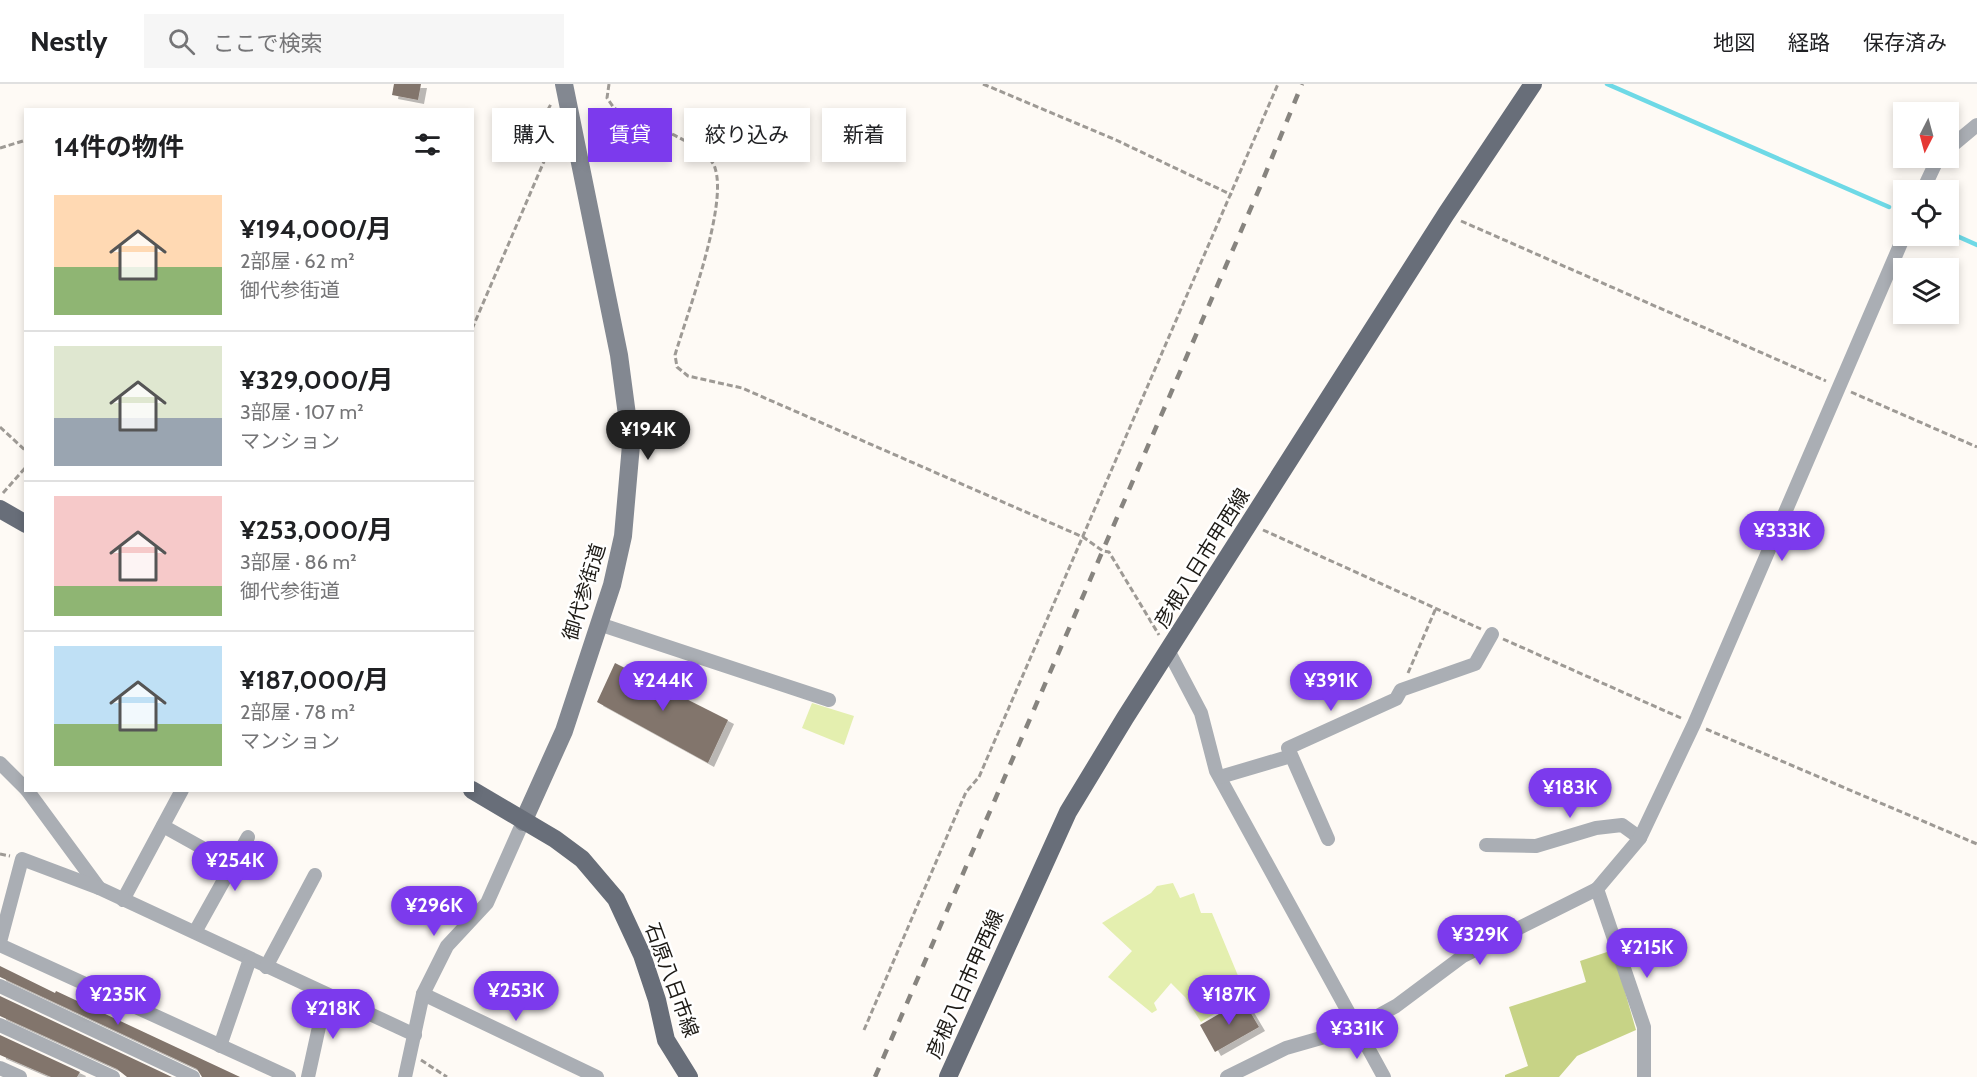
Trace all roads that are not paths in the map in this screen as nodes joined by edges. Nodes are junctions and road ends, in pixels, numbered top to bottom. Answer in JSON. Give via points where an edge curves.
{"nodes":[{"id":1,"x":1533,"y":84,"type":"edge"},
{"id":2,"x":560,"y":91,"type":"edge"},
{"id":3,"x":1977,"y":125,"type":"edge"},
{"id":4,"x":1959,"y":140,"type":"edge"},
{"id":5,"x":1900,"y":246,"type":"edge"},
{"id":6,"x":0,"y":509,"type":"edge"},
{"id":7,"x":24,"y":523,"type":"edge"},
{"id":8,"x":599,"y":624,"type":"junction"},
{"id":9,"x":1492,"y":634,"type":"road end"},
{"id":10,"x":1169,"y":652,"type":"junction"},
{"id":11,"x":829,"y":700,"type":"dead end"},
{"id":12,"x":1291,"y":756,"type":"junction"},
{"id":13,"x":0,"y":763,"type":"edge"},
{"id":14,"x":1220,"y":777,"type":"junction"},
{"id":15,"x":24,"y":786,"type":"edge"},
{"id":16,"x":474,"y":791,"type":"edge"},
{"id":17,"x":29,"y":792,"type":"edge"},
{"id":18,"x":181,"y":792,"type":"edge"},
{"id":19,"x":523,"y":822,"type":"junction"},
{"id":20,"x":163,"y":826,"type":"junction"},
{"id":21,"x":248,"y":837,"type":"dead end"},
{"id":22,"x":1640,"y":838,"type":"junction"},
{"id":23,"x":1328,"y":839,"type":"dead end"},
{"id":24,"x":1486,"y":845,"type":"dead end"},
{"id":25,"x":232,"y":865,"type":"junction"},
{"id":26,"x":315,"y":875,"type":"dead end"},
{"id":27,"x":99,"y":888,"type":"junction"},
{"id":28,"x":1597,"y":889,"type":"junction"},
{"id":29,"x":123,"y":900,"type":"junction"},
{"id":30,"x":195,"y":932,"type":"junction"},
{"id":31,"x":0,"y":944,"type":"edge"},
{"id":32,"x":250,"y":959,"type":"junction"},
{"id":33,"x":266,"y":967,"type":"junction"},
{"id":34,"x":0,"y":986,"type":"edge"},
{"id":35,"x":423,"y":994,"type":"junction"},
{"id":36,"x":326,"y":995,"type":"junction"},
{"id":37,"x":0,"y":1025,"type":"edge"},
{"id":38,"x":1356,"y":1028,"type":"junction"},
{"id":39,"x":415,"y":1035,"type":"junction"},
{"id":40,"x":220,"y":1046,"type":"junction"},
{"id":41,"x":0,"y":1068,"type":"edge"},
{"id":42,"x":20,"y":1077,"type":"edge"},
{"id":43,"x":113,"y":1077,"type":"edge"},
{"id":44,"x":193,"y":1077,"type":"edge"},
{"id":45,"x":289,"y":1077,"type":"edge"},
{"id":46,"x":308,"y":1077,"type":"edge"},
{"id":47,"x":405,"y":1077,"type":"edge"},
{"id":48,"x":597,"y":1077,"type":"edge"},
{"id":49,"x":689,"y":1077,"type":"edge"},
{"id":50,"x":948,"y":1077,"type":"edge"},
{"id":51,"x":1227,"y":1077,"type":"edge"},
{"id":52,"x":1384,"y":1077,"type":"edge"},
{"id":53,"x":1644,"y":1077,"type":"edge"}],
"edges":[{"from":1,"to":10,"type":"main road","name":"彦根八日市甲西線","via":[[1446,214]]},
{"from":2,"to":8,"type":"street","name":"御代参街道","via":[[619,355],[631,445],[623,537]]},
{"from":3,"to":4,"type":"street"},
{"from":5,"to":22,"type":"street","via":[[1694,724]]},
{"from":6,"to":7,"type":"main road"},
{"from":8,"to":11,"type":"street"},
{"from":8,"to":19,"type":"street","name":"御代参街道","via":[[564,731]]},
{"from":9,"to":12,"type":"street","via":[[1475,664],[1401,690],[1396,699],[1288,748]]},
{"from":10,"to":14,"type":"street","via":[[1201,713]]},
{"from":10,"to":50,"type":"main road","name":"彦根八日市甲西線","via":[[1068,812]]},
{"from":12,"to":14,"type":"street"},
{"from":12,"to":23,"type":"street"},
{"from":13,"to":15,"type":"street"},
{"from":14,"to":38,"type":"street"},
{"from":16,"to":19,"type":"main road","name":"石原八日市線"},
{"from":17,"to":27,"type":"street"},
{"from":18,"to":20,"type":"street"},
{"from":19,"to":35,"type":"street","name":"御代参街道","via":[[487,903],[447,946]]},
{"from":19,"to":49,"type":"main road","name":"石原八日市線","via":[[582,859],[616,899],[642,955],[666,1040]]},
{"from":20,"to":25,"type":"street"},
{"from":20,"to":29,"type":"street"},
{"from":21,"to":25,"type":"street"},
{"from":22,"to":24,"type":"street","via":[[1622,825],[1596,828],[1536,846]]},
{"from":22,"to":28,"type":"street"},
{"from":25,"to":30,"type":"street"},
{"from":26,"to":33,"type":"street"},
{"from":27,"to":29,"type":"street"},
{"from":27,"to":31,"type":"street","via":[[22,859]]},
{"from":28,"to":38,"type":"street","via":[[1463,956],[1396,1006]]},
{"from":28,"to":53,"type":"street","via":[[1644,1027]]},
{"from":29,"to":30,"type":"street"},
{"from":30,"to":32,"type":"street"},
{"from":31,"to":40,"type":"street"},
{"from":32,"to":33,"type":"street"},
{"from":32,"to":40,"type":"street"},
{"from":33,"to":36,"type":"street"},
{"from":34,"to":44,"type":"street"},
{"from":35,"to":39,"type":"street","name":"御代参街道"},
{"from":35,"to":48,"type":"street"},
{"from":36,"to":39,"type":"street"},
{"from":36,"to":46,"type":"street"},
{"from":37,"to":43,"type":"street"},
{"from":38,"to":51,"type":"street","via":[[1286,1048]]},
{"from":38,"to":52,"type":"street"},
{"from":39,"to":47,"type":"street","name":"御代参街道"},
{"from":40,"to":45,"type":"street"},
{"from":41,"to":42,"type":"street"}]}
